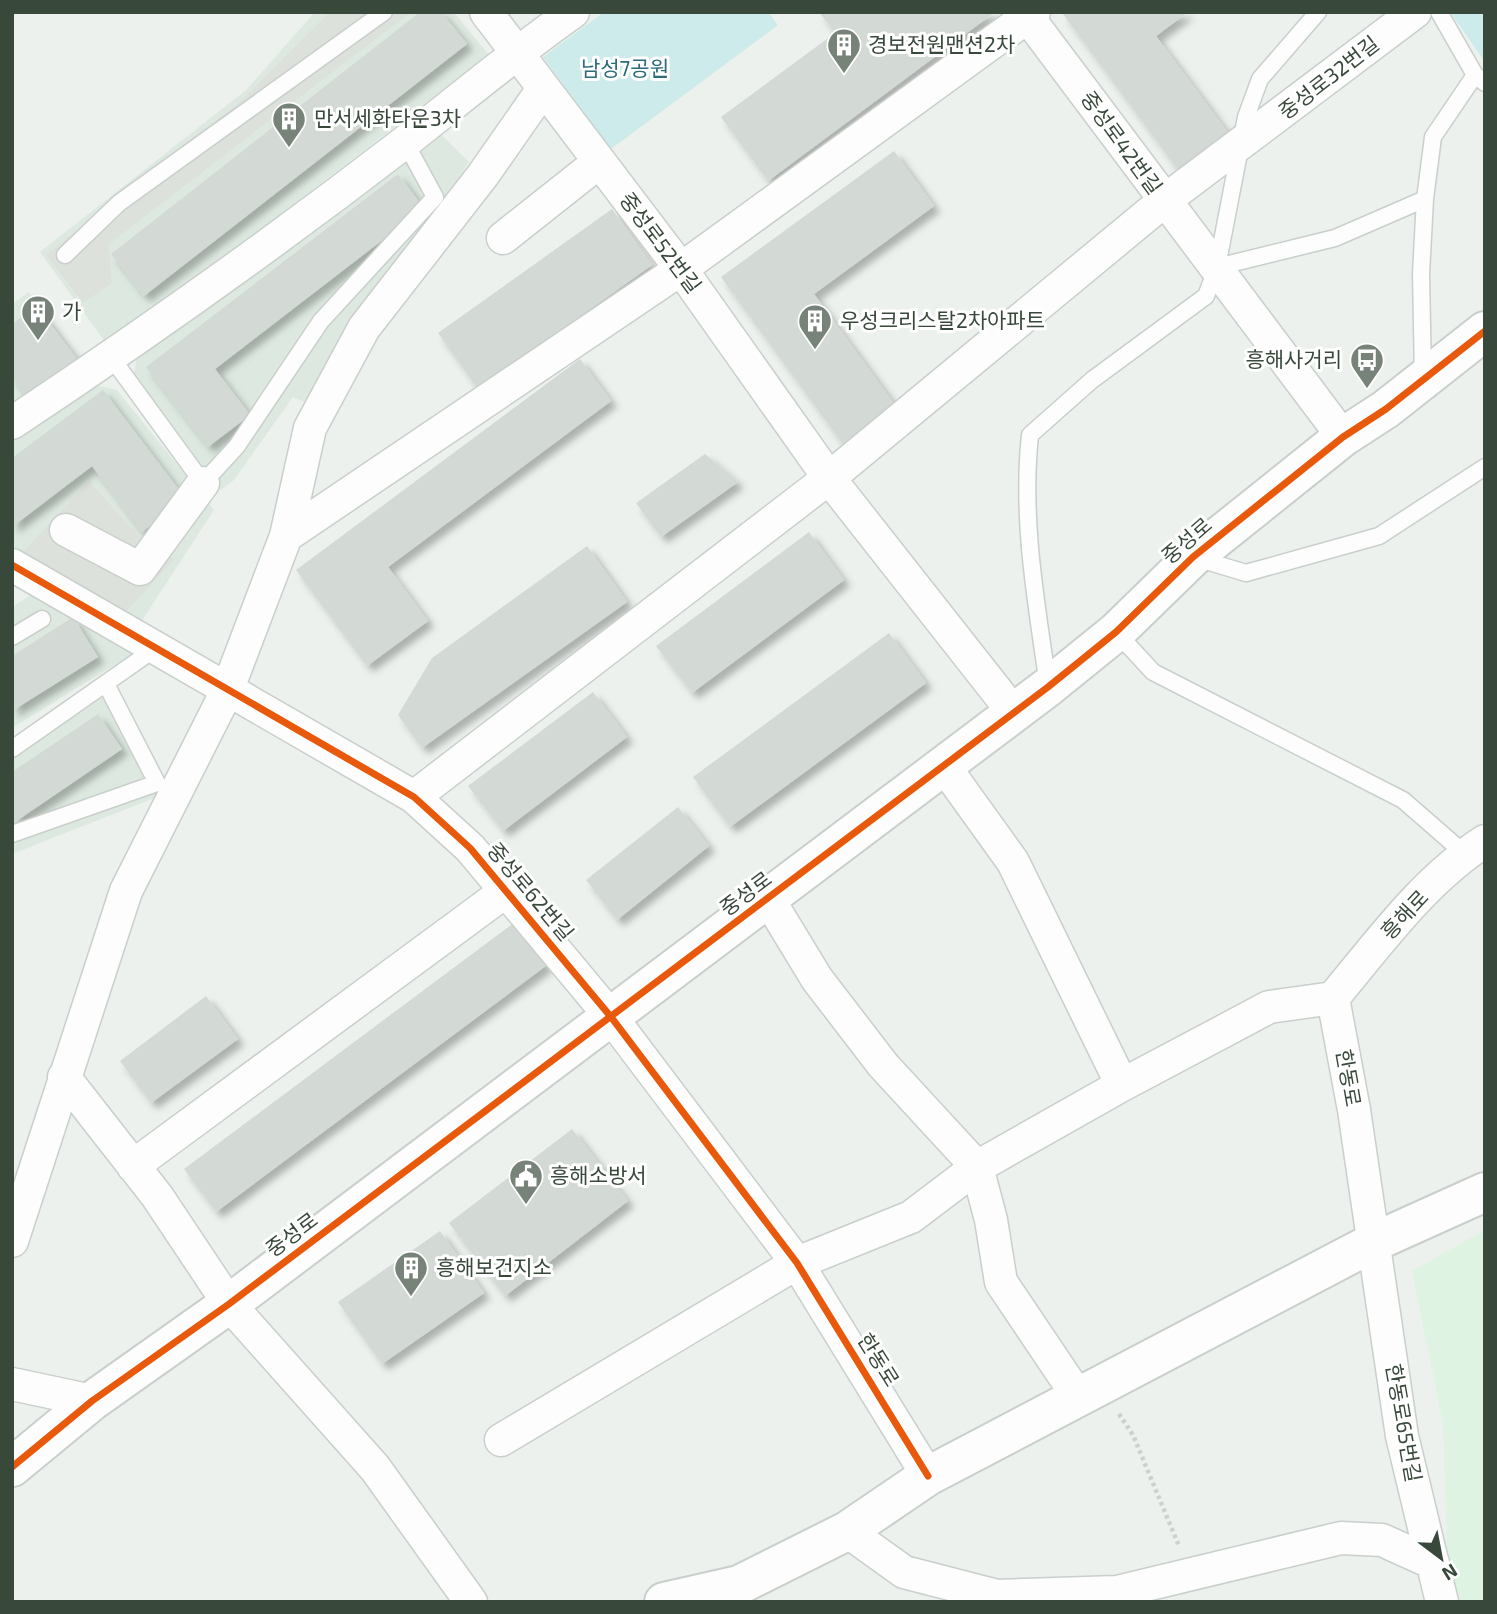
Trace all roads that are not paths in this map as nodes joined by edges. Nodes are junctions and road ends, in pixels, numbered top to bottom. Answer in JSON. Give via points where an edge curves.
{"nodes":[{"id":1,"x":384,"y":12,"type":"edge"},
{"id":2,"x":486,"y":12,"type":"edge"},
{"id":3,"x":573,"y":12,"type":"edge"},
{"id":4,"x":1318,"y":12,"type":"edge"},
{"id":5,"x":1415,"y":12,"type":"edge"},
{"id":6,"x":1439,"y":12,"type":"edge"},
{"id":7,"x":1029,"y":14,"type":"edge"},
{"id":8,"x":515,"y":52,"type":"junction"},
{"id":9,"x":1480,"y":79,"type":"edge"},
{"id":10,"x":543,"y":89,"type":"junction"},
{"id":11,"x":405,"y":142,"type":"junction"},
{"id":12,"x":1243,"y":144,"type":"junction"},
{"id":13,"x":599,"y":162,"type":"junction"},
{"id":14,"x":1425,"y":199,"type":"junction"},
{"id":15,"x":1164,"y":201,"type":"junction"},
{"id":16,"x":503,"y":238,"type":"dead end"},
{"id":17,"x":65,"y":255,"type":"dead end"},
{"id":18,"x":1217,"y":267,"type":"junction"},
{"id":19,"x":681,"y":269,"type":"junction"},
{"id":20,"x":1485,"y":331,"type":"edge"},
{"id":21,"x":111,"y":357,"type":"junction"},
{"id":22,"x":1423,"y":381,"type":"junction"},
{"id":23,"x":12,"y":423,"type":"edge"},
{"id":24,"x":1343,"y":436,"type":"junction"},
{"id":25,"x":1485,"y":467,"type":"edge"},
{"id":26,"x":829,"y":478,"type":"junction"},
{"id":27,"x":203,"y":483,"type":"junction"},
{"id":28,"x":66,"y":530,"type":"dead end"},
{"id":29,"x":286,"y":536,"type":"junction"},
{"id":30,"x":1193,"y":557,"type":"junction"},
{"id":31,"x":12,"y":565,"type":"edge"},
{"id":32,"x":42,"y":619,"type":"dead end"},
{"id":33,"x":1116,"y":632,"type":"junction"},
{"id":34,"x":12,"y":637,"type":"edge"},
{"id":35,"x":156,"y":648,"type":"junction"},
{"id":36,"x":106,"y":684,"type":"junction"},
{"id":37,"x":1048,"y":687,"type":"junction"},
{"id":38,"x":227,"y":691,"type":"junction"},
{"id":39,"x":1014,"y":713,"type":"junction"},
{"id":40,"x":12,"y":749,"type":"edge"},
{"id":41,"x":944,"y":766,"type":"junction"},
{"id":42,"x":414,"y":797,"type":"junction"},
{"id":43,"x":12,"y":834,"type":"edge"},
{"id":44,"x":1475,"y":848,"type":"edge"},
{"id":45,"x":506,"y":891,"type":"junction"},
{"id":46,"x":769,"y":900,"type":"junction"},
{"id":47,"x":1333,"y":998,"type":"junction"},
{"id":48,"x":611,"y":1017,"type":"junction"},
{"id":49,"x":64,"y":1077,"type":"junction"},
{"id":50,"x":1122,"y":1085,"type":"junction"},
{"id":51,"x":133,"y":1166,"type":"junction"},
{"id":52,"x":977,"y":1167,"type":"junction"},
{"id":53,"x":1485,"y":1192,"type":"edge"},
{"id":54,"x":12,"y":1241,"type":"edge"},
{"id":55,"x":1374,"y":1242,"type":"junction"},
{"id":56,"x":797,"y":1263,"type":"junction"},
{"id":57,"x":229,"y":1304,"type":"junction"},
{"id":58,"x":12,"y":1384,"type":"edge"},
{"id":59,"x":1090,"y":1393,"type":"junction"},
{"id":60,"x":92,"y":1401,"type":"junction"},
{"id":61,"x":501,"y":1440,"type":"dead end"},
{"id":62,"x":12,"y":1467,"type":"edge"},
{"id":63,"x":928,"y":1476,"type":"junction"},
{"id":64,"x":847,"y":1531,"type":"junction"},
{"id":65,"x":1433,"y":1563,"type":"junction"},
{"id":66,"x":958,"y":1593,"type":"edge"},
{"id":67,"x":471,"y":1602,"type":"edge"},
{"id":68,"x":664,"y":1602,"type":"edge"},
{"id":69,"x":1442,"y":1602,"type":"edge"}],
"edges":[{"from":1,"to":17,"type":"lane","via":[[119,203]]},
{"from":2,"to":8,"type":"street","name":"중성로52번길"},
{"from":3,"to":8,"type":"street"},
{"from":4,"to":12,"type":"lane","via":[[1260,79]]},
{"from":5,"to":12,"type":"street","name":"중성로32번길"},
{"from":6,"to":9,"type":"lane"},
{"from":7,"to":15,"type":"street","name":"중성로42번길"},
{"from":7,"to":19,"type":"street"},
{"from":8,"to":10,"type":"street","name":"중성로52번길"},
{"from":8,"to":11,"type":"street"},
{"from":9,"to":14,"type":"lane","via":[[1433,137]]},
{"from":10,"to":13,"type":"street","name":"중성로52번길"},
{"from":10,"to":29,"type":"street","via":[[483,175],[364,328],[310,428]]},
{"from":11,"to":21,"type":"street"},
{"from":11,"to":27,"type":"lane","via":[[435,197],[321,321],[237,446]]},
{"from":12,"to":15,"type":"street","name":"중성로32번길"},
{"from":12,"to":18,"type":"lane"},
{"from":13,"to":16,"type":"street"},
{"from":13,"to":19,"type":"street","name":"중성로52번길"},
{"from":14,"to":18,"type":"lane","via":[[1335,238]]},
{"from":14,"to":22,"type":"lane"},
{"from":15,"to":18,"type":"street","name":"중성로42번길"},
{"from":15,"to":26,"type":"street"},
{"from":18,"to":24,"type":"street","name":"중성로42번길"},
{"from":18,"to":37,"type":"lane","via":[[1206,296],[1092,380],[1030,435],[1025,481],[1028,536]]},
{"from":19,"to":26,"type":"street","name":"중성로52번길"},
{"from":19,"to":29,"type":"street"},
{"from":20,"to":22,"type":"street","name":"중성로"},
{"from":21,"to":23,"type":"street"},
{"from":21,"to":27,"type":"lane"},
{"from":22,"to":24,"type":"street","name":"중성로"},
{"from":24,"to":30,"type":"street","name":"중성로"},
{"from":25,"to":30,"type":"lane","name":"중성로","via":[[1379,536],[1246,573]]},
{"from":26,"to":39,"type":"street","name":"중성로52번길"},
{"from":26,"to":42,"type":"street"},
{"from":27,"to":28,"type":"street","via":[[141,569]]},
{"from":29,"to":38,"type":"street"},
{"from":30,"to":33,"type":"street","name":"중성로"},
{"from":31,"to":35,"type":"street","name":"중성로62번길"},
{"from":32,"to":34,"type":"lane"},
{"from":33,"to":37,"type":"street","name":"중성로"},
{"from":33,"to":44,"type":"lane","via":[[1153,673],[1403,800]]},
{"from":35,"to":36,"type":"lane"},
{"from":35,"to":38,"type":"street","name":"중성로62번길"},
{"from":36,"to":40,"type":"lane"},
{"from":36,"to":43,"type":"lane","via":[[157,783]]},
{"from":37,"to":39,"type":"street","name":"중성로"},
{"from":38,"to":42,"type":"street","name":"중성로62번길"},
{"from":38,"to":49,"type":"street","via":[[126,891]]},
{"from":39,"to":41,"type":"street","name":"중성로"},
{"from":41,"to":46,"type":"street","name":"중성로"},
{"from":41,"to":50,"type":"street","via":[[1013,862]]},
{"from":42,"to":45,"type":"street","name":"중성로62번길","via":[[470,848]]},
{"from":44,"to":47,"type":"street","name":"흥해로","via":[[1385,936]]},
{"from":45,"to":48,"type":"street","name":"중성로62번길"},
{"from":45,"to":51,"type":"street"},
{"from":46,"to":48,"type":"street","name":"중성로"},
{"from":46,"to":52,"type":"street","name":"중성로","via":[[817,979],[883,1065]]},
{"from":47,"to":50,"type":"street","via":[[1269,1007]]},
{"from":47,"to":55,"type":"street","name":"한동로"},
{"from":48,"to":56,"type":"street","name":"중성로62번길"},
{"from":48,"to":57,"type":"street","name":"중성로"},
{"from":49,"to":51,"type":"street"},
{"from":49,"to":54,"type":"street"},
{"from":50,"to":52,"type":"street"},
{"from":51,"to":57,"type":"street"},
{"from":52,"to":56,"type":"street","via":[[911,1217]]},
{"from":52,"to":59,"type":"street","via":[[1001,1282]]},
{"from":53,"to":55,"type":"street"},
{"from":55,"to":59,"type":"street"},
{"from":55,"to":65,"type":"street","name":"한동로65번길","via":[[1402,1436]]},
{"from":56,"to":61,"type":"street"},
{"from":56,"to":63,"type":"street","name":"한동로"},
{"from":57,"to":60,"type":"street","name":"중성로"},
{"from":57,"to":67,"type":"street","via":[[375,1468]]},
{"from":58,"to":60,"type":"street"},
{"from":59,"to":63,"type":"street"},
{"from":60,"to":62,"type":"street","name":"중성로"},
{"from":63,"to":64,"type":"street"},
{"from":64,"to":66,"type":"street","via":[[904,1572]]},
{"from":64,"to":68,"type":"street","via":[[739,1585]]},
{"from":65,"to":66,"type":"street","via":[[1382,1539],[1341,1538],[1117,1592]]},
{"from":65,"to":69,"type":"street","name":"한동로65번길"}]}
